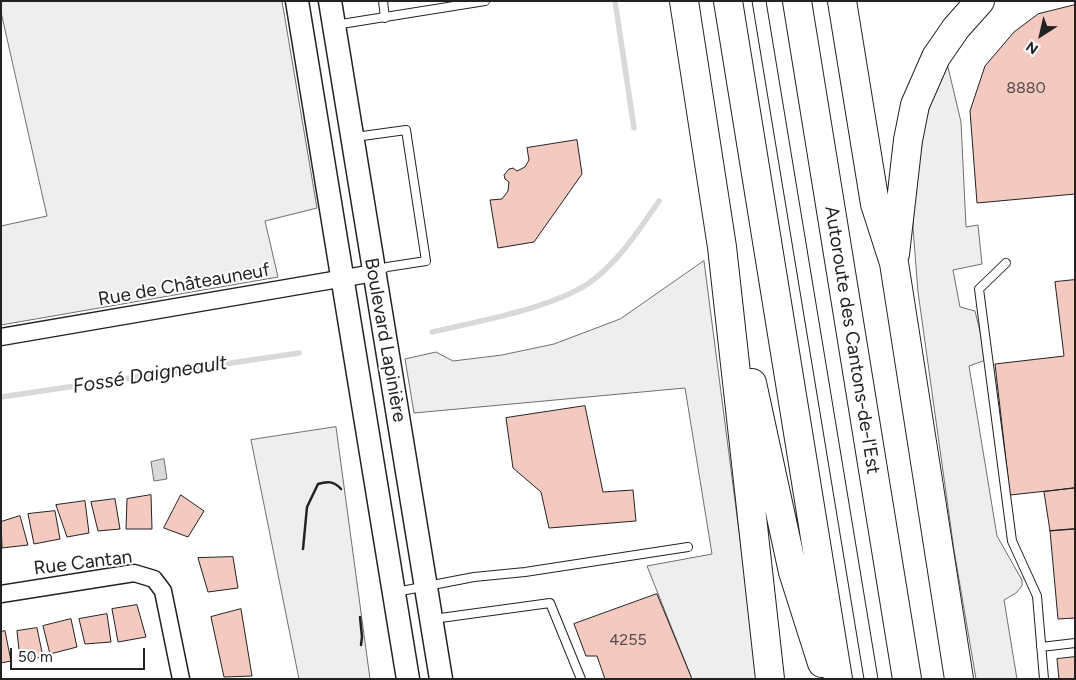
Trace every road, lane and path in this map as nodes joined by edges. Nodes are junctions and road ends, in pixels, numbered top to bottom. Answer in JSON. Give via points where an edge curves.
{"nodes":[{"id":1,"x":297,"y":1,"type":"edge"},
{"id":2,"x":330,"y":1,"type":"edge"},
{"id":3,"x":383,"y":1,"type":"edge"},
{"id":4,"x":485,"y":1,"type":"edge"},
{"id":5,"x":684,"y":1,"type":"edge"},
{"id":6,"x":728,"y":1,"type":"edge"},
{"id":7,"x":796,"y":1,"type":"edge"},
{"id":8,"x":842,"y":1,"type":"edge"},
{"id":9,"x":980,"y":1,"type":"edge"},
{"id":10,"x":385,"y":18,"type":"junction"},
{"id":11,"x":333,"y":25,"type":"junction"},
{"id":12,"x":352,"y":137,"type":"junction"},
{"id":13,"x":722,"y":247,"type":"junction"},
{"id":14,"x":894,"y":263,"type":"junction"},
{"id":15,"x":1006,"y":263,"type":"dead end"},
{"id":16,"x":374,"y":273,"type":"junction"},
{"id":17,"x":342,"y":278,"type":"junction"},
{"id":18,"x":1,"y":337,"type":"edge"},
{"id":19,"x":688,"y":547,"type":"dead end"},
{"id":20,"x":426,"y":586,"type":"junction"},
{"id":21,"x":394,"y":592,"type":"junction"},
{"id":22,"x":1,"y":594,"type":"edge"},
{"id":23,"x":431,"y":619,"type":"junction"},
{"id":24,"x":1075,"y":643,"type":"edge"},
{"id":25,"x":1041,"y":647,"type":"junction"},
{"id":26,"x":181,"y":679,"type":"edge"},
{"id":27,"x":408,"y":679,"type":"edge"},
{"id":28,"x":441,"y":679,"type":"edge"},
{"id":29,"x":580,"y":679,"type":"edge"},
{"id":30,"x":770,"y":679,"type":"edge"},
{"id":31,"x":826,"y":679,"type":"edge"},
{"id":32,"x":838,"y":679,"type":"edge"},
{"id":33,"x":907,"y":679,"type":"edge"},
{"id":34,"x":959,"y":679,"type":"edge"},
{"id":35,"x":1044,"y":679,"type":"edge"}],
"edges":[{"from":1,"to":17,"type":"main road","name":"Boulevard Lapinière"},
{"from":2,"to":11,"type":"main road","name":"Boulevard Lapinière"},
{"from":3,"to":10,"type":"lane"},
{"from":4,"to":10,"type":"lane"},
{"from":5,"to":13,"type":"highway"},
{"from":6,"to":32,"type":"highway"},
{"from":7,"to":33,"type":"highway","name":"Autoroute des Cantons-de-l'Est"},
{"from":8,"to":14,"type":"highway","via":[[875,204]]},
{"from":9,"to":14,"type":"highway","via":[[936,57],[916,105],[908,140]]},
{"from":10,"to":11,"type":"lane"},
{"from":11,"to":12,"type":"main road","name":"Boulevard Lapinière"},
{"from":12,"to":16,"type":"main road","name":"Boulevard Lapinière"},
{"from":12,"to":16,"type":"lane","via":[[406,130],[426,261],[387,267]]},
{"from":13,"to":30,"type":"highway"},
{"from":13,"to":31,"type":"highway","via":[[793,572]]},
{"from":14,"to":34,"type":"highway"},
{"from":15,"to":25,"type":"lane","via":[[979,289],[1012,542],[1037,596]]},
{"from":16,"to":17,"type":"street","name":"Rue de Châteauneuf"},
{"from":16,"to":20,"type":"main road","name":"Boulevard Lapinière"},
{"from":17,"to":18,"type":"street","name":"Rue de Châteauneuf"},
{"from":17,"to":21,"type":"main road","name":"Boulevard Lapinière"},
{"from":19,"to":20,"type":"lane"},
{"from":20,"to":21,"type":"lane"},
{"from":20,"to":23,"type":"main road","name":"Boulevard Lapinière"},
{"from":21,"to":27,"type":"main road","name":"Boulevard Lapinière"},
{"from":22,"to":26,"type":"street","name":"Rue Cantan","via":[[134,573],[154,578],[163,590]]},
{"from":23,"to":28,"type":"main road","name":"Boulevard Lapinière"},
{"from":23,"to":29,"type":"lane","via":[[550,603]]},
{"from":24,"to":25,"type":"lane"},
{"from":25,"to":35,"type":"lane"}]}
